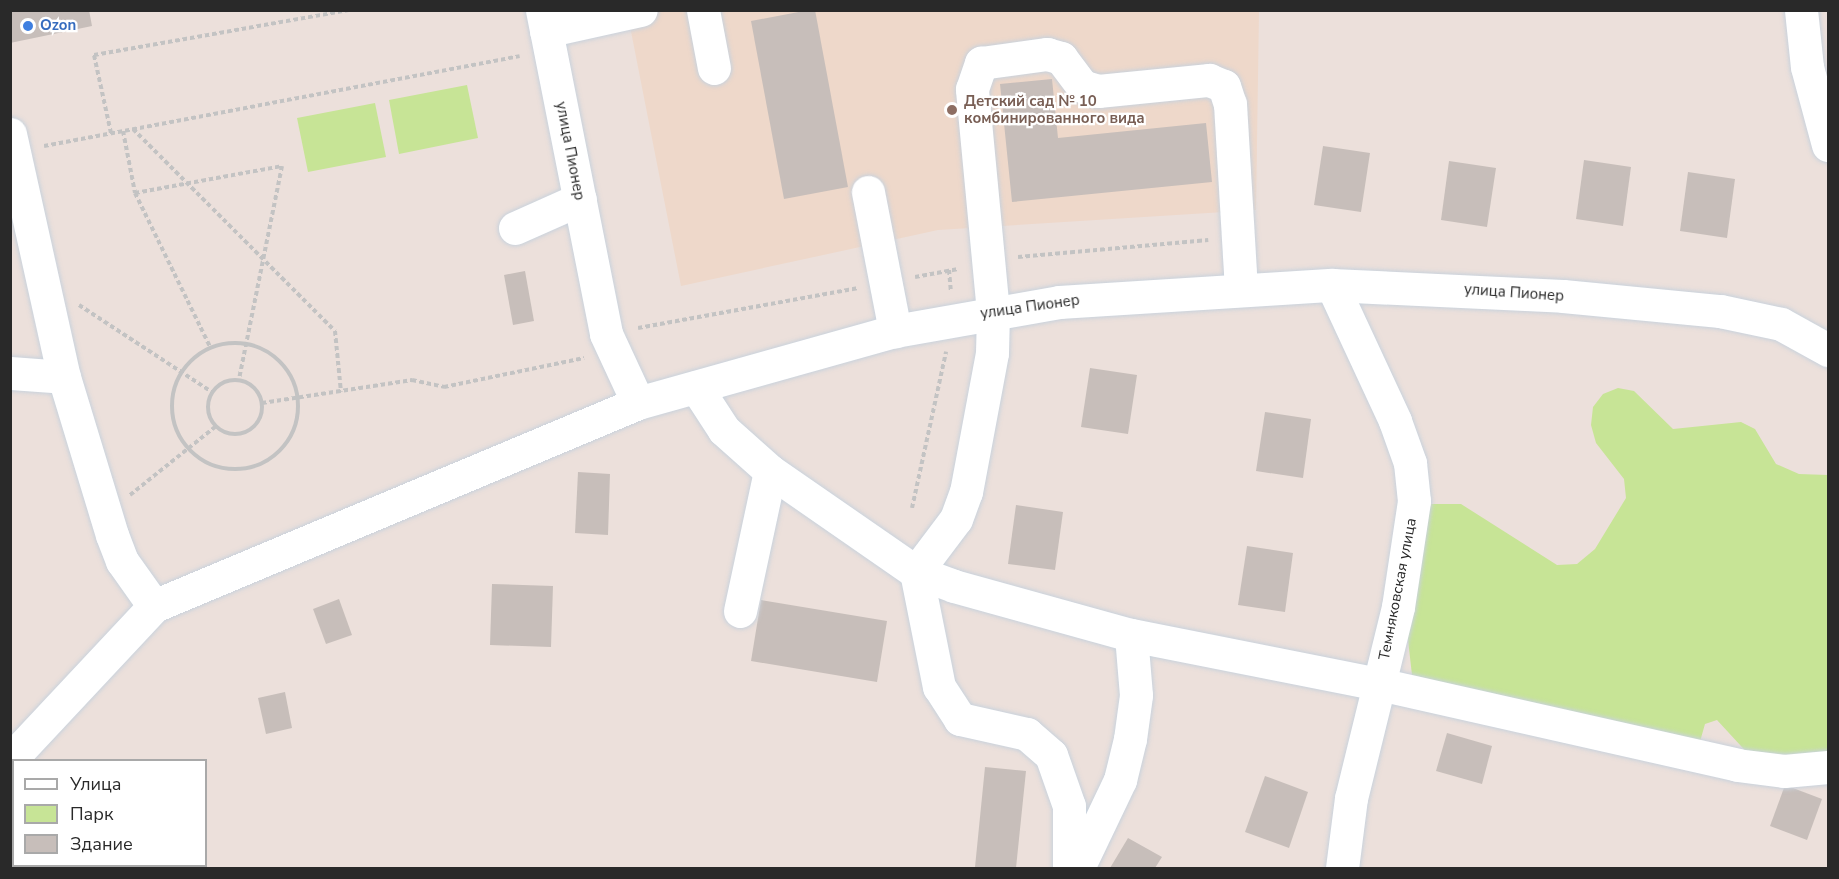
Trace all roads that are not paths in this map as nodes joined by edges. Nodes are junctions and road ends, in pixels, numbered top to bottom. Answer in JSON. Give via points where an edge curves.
{"nodes":[{"id":1,"x":641,"y":10,"type":"edge"},
{"id":2,"x":703,"y":10,"type":"edge"},
{"id":3,"x":1801,"y":10,"type":"edge"},
{"id":4,"x":544,"y":21,"type":"edge"},
{"id":5,"x":714,"y":69,"type":"dead end"},
{"id":6,"x":13,"y":143,"type":"edge"},
{"id":7,"x":1828,"y":145,"type":"edge"},
{"id":8,"x":868,"y":192,"type":"dead end"},
{"id":9,"x":580,"y":199,"type":"junction"},
{"id":10,"x":515,"y":228,"type":"dead end"},
{"id":11,"x":1332,"y":285,"type":"junction"},
{"id":12,"x":1242,"y":287,"type":"junction"},
{"id":13,"x":993,"y":312,"type":"junction"},
{"id":14,"x":895,"y":331,"type":"junction"},
{"id":15,"x":1828,"y":351,"type":"edge"},
{"id":16,"x":10,"y":373,"type":"edge"},
{"id":17,"x":64,"y":377,"type":"junction"},
{"id":18,"x":696,"y":387,"type":"junction"},
{"id":19,"x":638,"y":403,"type":"junction"},
{"id":20,"x":770,"y":471,"type":"junction"},
{"id":21,"x":916,"y":572,"type":"junction"},
{"id":22,"x":154,"y":606,"type":"junction"},
{"id":23,"x":740,"y":611,"type":"dead end"},
{"id":24,"x":1131,"y":635,"type":"junction"},
{"id":25,"x":1378,"y":684,"type":"junction"},
{"id":26,"x":10,"y":760,"type":"edge"},
{"id":27,"x":1828,"y":767,"type":"edge"},
{"id":28,"x":1069,"y":868,"type":"edge"},
{"id":29,"x":1078,"y":868,"type":"edge"},
{"id":30,"x":1342,"y":868,"type":"edge"}],
"edges":[{"from":1,"to":4,"type":"street"},
{"from":2,"to":5,"type":"street"},
{"from":3,"to":7,"type":"street","via":[[1807,67]]},
{"from":4,"to":9,"type":"street","name":"улица Пионер"},
{"from":6,"to":17,"type":"street"},
{"from":8,"to":14,"type":"street"},
{"from":9,"to":10,"type":"street"},
{"from":9,"to":19,"type":"street","name":"улица Пионер","via":[[606,334]]},
{"from":11,"to":12,"type":"street","name":"улица Пионер"},
{"from":11,"to":15,"type":"street","name":"улица Пионер","via":[[1563,296],[1720,311],[1781,324]]},
{"from":11,"to":25,"type":"street","name":"Темняковская улица","via":[[1395,421],[1411,472],[1412,532]]},
{"from":12,"to":13,"type":"street","name":"улица Пионер"},
{"from":12,"to":13,"type":"street","via":[[1230,104],[1224,86],[1209,80],[1098,91],[1082,86],[1061,58],[998,57],[981,63],[972,89]]},
{"from":13,"to":14,"type":"street","name":"улица Пионер"},
{"from":13,"to":21,"type":"street","via":[[983,415],[966,492],[956,519]]},
{"from":14,"to":18,"type":"street","name":"улица Пионер"},
{"from":16,"to":17,"type":"street"},
{"from":17,"to":22,"type":"street","via":[[122,561]]},
{"from":18,"to":19,"type":"street","name":"улица Пионер"},
{"from":18,"to":20,"type":"street","via":[[724,430]]},
{"from":19,"to":22,"type":"street"},
{"from":20,"to":21,"type":"street"},
{"from":20,"to":23,"type":"street"},
{"from":21,"to":24,"type":"street"},
{"from":21,"to":28,"type":"street","via":[[939,687],[960,718],[1027,734],[1051,755],[1070,806]]},
{"from":22,"to":26,"type":"street"},
{"from":24,"to":25,"type":"street"},
{"from":24,"to":29,"type":"street","via":[[1136,694],[1130,739],[1120,780]]},
{"from":25,"to":27,"type":"street","via":[[1737,765],[1784,771]]},
{"from":25,"to":30,"type":"street","name":"Темняковская улица","via":[[1351,798]]}]}
